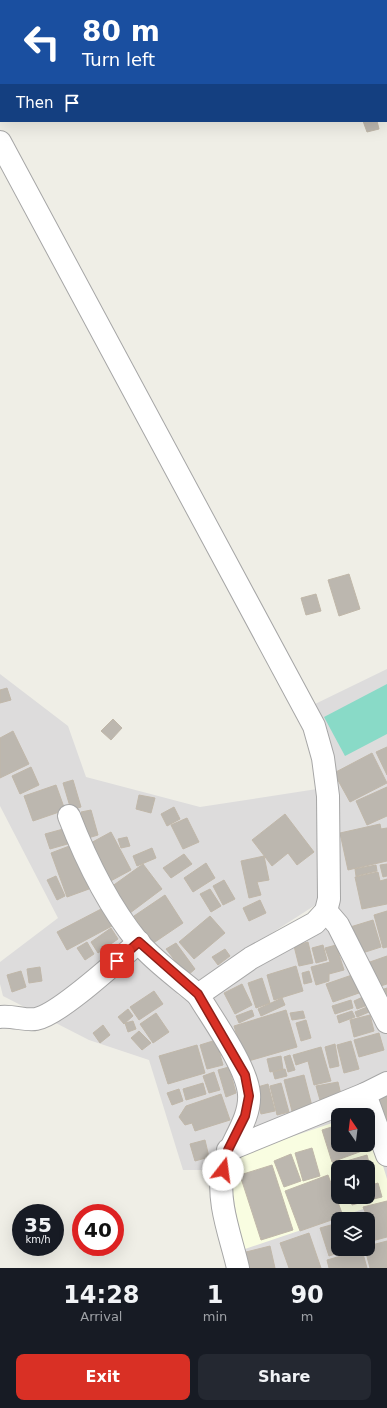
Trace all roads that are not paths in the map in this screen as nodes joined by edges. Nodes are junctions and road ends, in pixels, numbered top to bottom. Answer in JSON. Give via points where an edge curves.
{"nodes":[{"id":1,"x":0,"y":142,"type":"edge"},
{"id":2,"x":69,"y":816,"type":"dead end"},
{"id":3,"x":326,"y":911,"type":"junction"},
{"id":4,"x":139,"y":942,"type":"junction"},
{"id":5,"x":198,"y":994,"type":"junction"},
{"id":6,"x":0,"y":1017,"type":"edge"},
{"id":7,"x":387,"y":1022,"type":"edge"},
{"id":8,"x":387,"y":1083,"type":"edge"},
{"id":9,"x":365,"y":1094,"type":"junction"},
{"id":10,"x":228,"y":1150,"type":"junction"},
{"id":11,"x":387,"y":1155,"type":"edge"},
{"id":12,"x":238,"y":1268,"type":"edge"}],
"edges":[{"from":1,"to":3,"type":"street","via":[[314,726],[323,758],[328,796],[329,898]]},
{"from":2,"to":4,"type":"street","via":[[86,858],[121,918]]},
{"from":3,"to":5,"type":"street","via":[[315,923],[251,958]]},
{"from":3,"to":7,"type":"street","via":[[338,925]]},
{"from":4,"to":5,"type":"street"},
{"from":4,"to":6,"type":"street","via":[[47,1016],[35,1020]]},
{"from":5,"to":10,"type":"street","via":[[245,1075],[249,1096],[245,1116]]},
{"from":8,"to":9,"type":"street"},
{"from":9,"to":10,"type":"street"},
{"from":9,"to":11,"type":"street"},
{"from":10,"to":12,"type":"street","via":[[221,1185]]}]}
